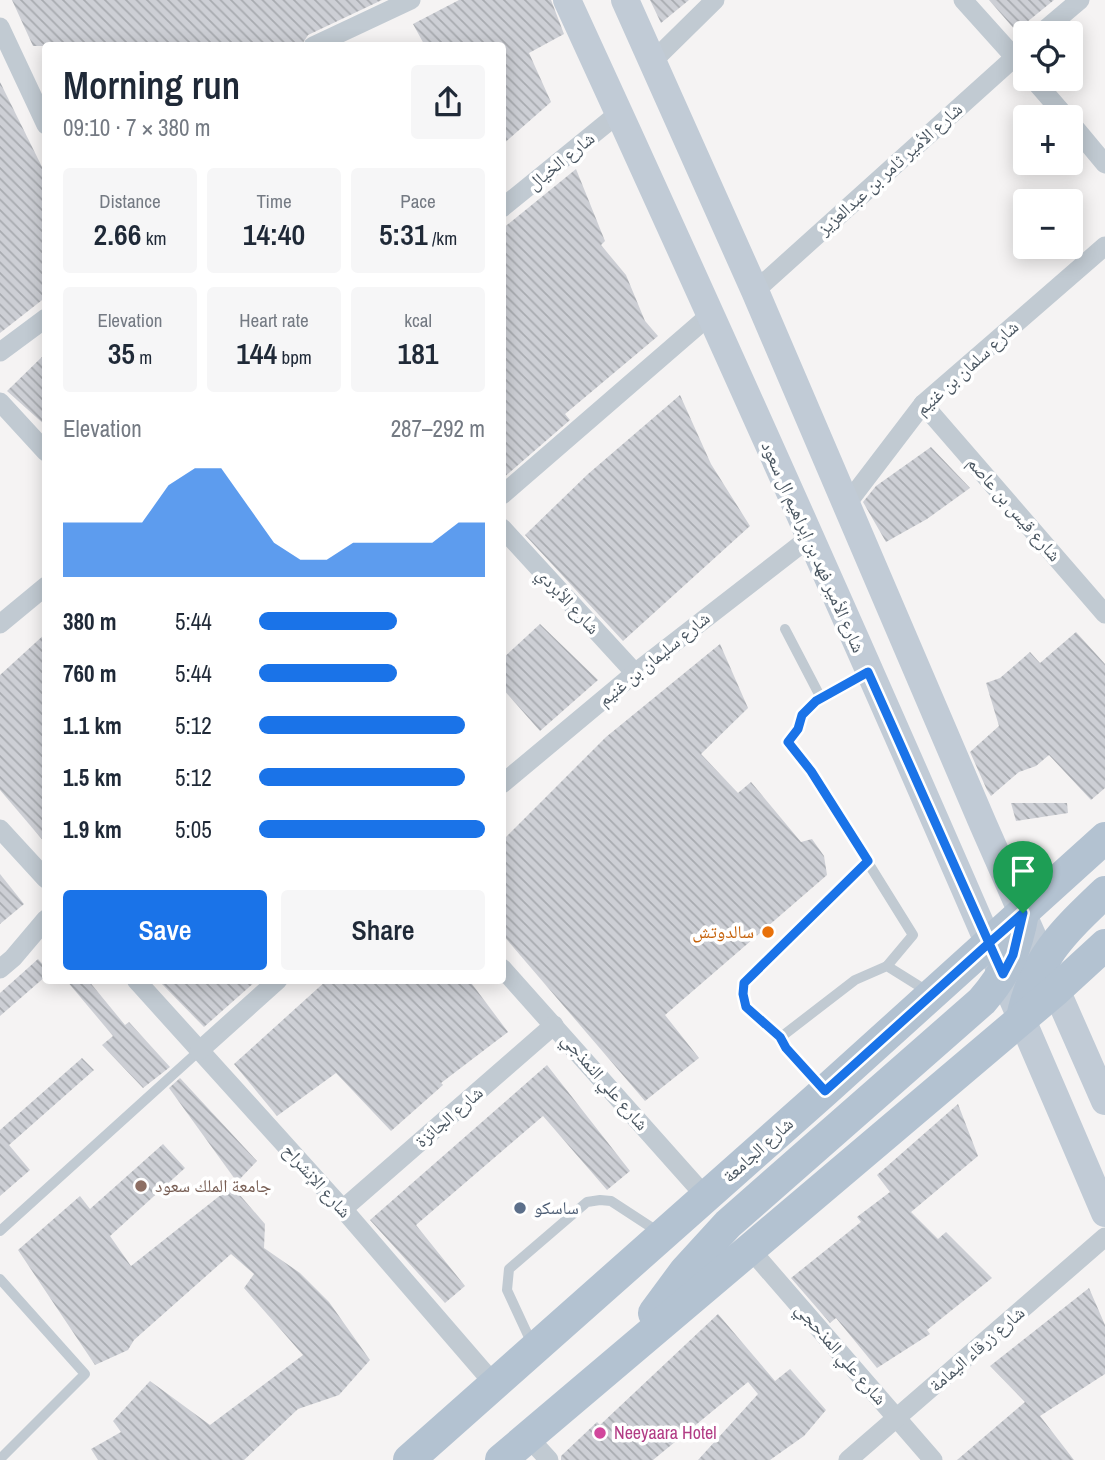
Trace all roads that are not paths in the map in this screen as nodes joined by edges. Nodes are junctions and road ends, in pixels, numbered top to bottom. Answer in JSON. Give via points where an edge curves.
{"nodes":[{"id":1,"x":411,"y":0,"type":"edge"},
{"id":2,"x":567,"y":0,"type":"edge"},
{"id":3,"x":625,"y":0,"type":"edge"},
{"id":4,"x":715,"y":0,"type":"edge"},
{"id":5,"x":962,"y":0,"type":"edge"},
{"id":6,"x":1080,"y":0,"type":"edge"},
{"id":7,"x":1055,"y":21,"type":"edge"},
{"id":8,"x":0,"y":27,"type":"edge"},
{"id":9,"x":322,"y":42,"type":"edge"},
{"id":10,"x":1013,"y":49,"type":"edge"},
{"id":11,"x":653,"y":61,"type":"junction"},
{"id":12,"x":1013,"y":66,"type":"edge"},
{"id":13,"x":1043,"y":91,"type":"edge"},
{"id":14,"x":1056,"y":105,"type":"edge"},
{"id":15,"x":619,"y":113,"type":"junction"},
{"id":16,"x":42,"y":116,"type":"edge"},
{"id":17,"x":1083,"y":137,"type":"edge"},
{"id":18,"x":1105,"y":164,"type":"edge"},
{"id":19,"x":506,"y":205,"type":"edge"},
{"id":20,"x":1105,"y":246,"type":"edge"},
{"id":21,"x":755,"y":291,"type":"junction"},
{"id":22,"x":710,"y":315,"type":"junction"},
{"id":23,"x":42,"y":321,"type":"edge"},
{"id":24,"x":0,"y":352,"type":"edge"},
{"id":25,"x":0,"y":402,"type":"edge"},
{"id":26,"x":923,"y":404,"type":"junction"},
{"id":27,"x":42,"y":448,"type":"edge"},
{"id":28,"x":506,"y":492,"type":"edge"},
{"id":29,"x":846,"y":505,"type":"junction"},
{"id":30,"x":506,"y":532,"type":"edge"},
{"id":31,"x":809,"y":538,"type":"junction"},
{"id":32,"x":42,"y":589,"type":"edge"},
{"id":33,"x":1105,"y":614,"type":"edge"},
{"id":34,"x":0,"y":624,"type":"edge"},
{"id":35,"x":785,"y":629,"type":"dead end"},
{"id":36,"x":868,"y":672,"type":"junction"},
{"id":37,"x":635,"y":673,"type":"junction"},
{"id":38,"x":821,"y":698,"type":"junction"},
{"id":39,"x":506,"y":781,"type":"edge"},
{"id":40,"x":0,"y":829,"type":"edge"},
{"id":41,"x":1105,"y":838,"type":"edge"},
{"id":42,"x":868,"y":861,"type":"junction"},
{"id":43,"x":42,"y":875,"type":"edge"},
{"id":44,"x":1105,"y":892,"type":"edge"},
{"id":45,"x":1023,"y":913,"type":"junction"},
{"id":46,"x":42,"y":924,"type":"edge"},
{"id":47,"x":989,"y":943,"type":"junction"},
{"id":48,"x":1105,"y":945,"type":"edge"},
{"id":49,"x":1043,"y":959,"type":"junction"},
{"id":50,"x":887,"y":966,"type":"junction"},
{"id":51,"x":0,"y":969,"type":"edge"},
{"id":52,"x":506,"y":972,"type":"edge"},
{"id":53,"x":1003,"y":974,"type":"junction"},
{"id":54,"x":140,"y":984,"type":"edge"},
{"id":55,"x":274,"y":984,"type":"edge"},
{"id":56,"x":1056,"y":990,"type":"junction"},
{"id":57,"x":931,"y":993,"type":"junction"},
{"id":58,"x":1021,"y":1018,"type":"junction"},
{"id":59,"x":554,"y":1025,"type":"junction"},
{"id":60,"x":780,"y":1037,"type":"junction"},
{"id":61,"x":199,"y":1051,"type":"junction"},
{"id":62,"x":825,"y":1091,"type":"junction"},
{"id":63,"x":1105,"y":1101,"type":"edge"},
{"id":64,"x":706,"y":1197,"type":"junction"},
{"id":65,"x":343,"y":1209,"type":"junction"},
{"id":66,"x":1105,"y":1213,"type":"edge"},
{"id":67,"x":0,"y":1231,"type":"edge"},
{"id":68,"x":663,"y":1235,"type":"junction"},
{"id":69,"x":1105,"y":1237,"type":"edge"},
{"id":70,"x":750,"y":1249,"type":"junction"},
{"id":71,"x":0,"y":1279,"type":"edge"},
{"id":72,"x":535,"y":1350,"type":"junction"},
{"id":73,"x":631,"y":1350,"type":"junction"},
{"id":74,"x":495,"y":1385,"type":"junction"},
{"id":75,"x":897,"y":1418,"type":"junction"},
{"id":76,"x":528,"y":1437,"type":"junction"},
{"id":77,"x":0,"y":1459,"type":"edge"},
{"id":78,"x":409,"y":1460,"type":"edge"},
{"id":79,"x":501,"y":1460,"type":"edge"},
{"id":80,"x":550,"y":1460,"type":"edge"},
{"id":81,"x":848,"y":1460,"type":"edge"},
{"id":82,"x":933,"y":1460,"type":"edge"}],
"edges":[{"from":1,"to":9,"type":"street"},
{"from":2,"to":15,"type":"main road","name":"شارع الأمير فهد بن إبراهيم ال سعود"},
{"from":3,"to":11,"type":"main road"},
{"from":4,"to":11,"type":"street"},
{"from":5,"to":10,"type":"street"},
{"from":6,"to":7,"type":"street"},
{"from":8,"to":16,"type":"street"},
{"from":11,"to":21,"type":"main road"},
{"from":12,"to":21,"type":"street","name":"شارع الأمير ثامر بن عبدالعزيز"},
{"from":13,"to":14,"type":"street"},
{"from":15,"to":19,"type":"street","name":"شارع الخيال"},
{"from":15,"to":22,"type":"main road","name":"شارع الأمير فهد بن إبراهيم ال سعود"},
{"from":17,"to":18,"type":"street"},
{"from":20,"to":26,"type":"street","name":"شارع سلمان بن غنيم"},
{"from":21,"to":29,"type":"main road"},
{"from":22,"to":28,"type":"street"},
{"from":22,"to":31,"type":"main road","name":"شارع الأمير فهد بن إبراهيم ال سعود"},
{"from":23,"to":24,"type":"street"},
{"from":25,"to":27,"type":"street"},
{"from":26,"to":29,"type":"street","name":"شارع سلمان بن غنيم"},
{"from":26,"to":33,"type":"street","name":"شارع قيس بن عاصم"},
{"from":29,"to":45,"type":"main road"},
{"from":30,"to":37,"type":"street","name":"شارع الأبردي"},
{"from":31,"to":36,"type":"main road","name":"شارع الأمير فهد بن إبراهيم ال سعود"},
{"from":31,"to":37,"type":"street","name":"شارع سليمان بن غنيم"},
{"from":32,"to":34,"type":"street"},
{"from":35,"to":38,"type":"lane"},
{"from":36,"to":38,"type":"lane"},
{"from":36,"to":47,"type":"main road","name":"شارع الأمير فهد بن إبراهيم ال سعود"},
{"from":37,"to":39,"type":"street","name":"شارع سليمان بن غنيم"},
{"from":38,"to":42,"type":"lane","via":[[802,715],[788,742]]},
{"from":40,"to":43,"type":"street"},
{"from":41,"to":45,"type":"main road","name":"شارع الجامعة"},
{"from":42,"to":50,"type":"lane","via":[[913,935]]},
{"from":42,"to":60,"type":"lane","via":[[744,983],[746,1007]]},
{"from":44,"to":49,"type":"main road"},
{"from":45,"to":47,"type":"main road","name":"شارع الجامعة"},
{"from":45,"to":49,"type":"main road"},
{"from":45,"to":53,"type":"main road","via":[[1013,955]]},
{"from":46,"to":51,"type":"street"},
{"from":47,"to":53,"type":"main road","name":"شارع الأمير فهد بن إبراهيم ال سعود"},
{"from":47,"to":57,"type":"main road","name":"شارع الجامعة"},
{"from":48,"to":56,"type":"main road"},
{"from":49,"to":56,"type":"main road"},
{"from":49,"to":58,"type":"main road"},
{"from":50,"to":57,"type":"lane"},
{"from":50,"to":60,"type":"lane","via":[[855,980]]},
{"from":52,"to":59,"type":"street","name":"شارع علي النمذجي"},
{"from":53,"to":58,"type":"main road","name":"شارع الأمير فهد بن إبراهيم ال سعود"},
{"from":53,"to":73,"type":"main road","via":[[982,1001],[728,1224],[679,1280]]},
{"from":54,"to":61,"type":"street","name":"شارع الإنشراح"},
{"from":55,"to":61,"type":"street"},
{"from":56,"to":58,"type":"main road"},
{"from":56,"to":63,"type":"main road"},
{"from":57,"to":62,"type":"main road","name":"شارع الجامعة"},
{"from":58,"to":66,"type":"main road","name":"شارع الأمير فهد بن إبراهيم ال سعود"},
{"from":58,"to":70,"type":"main road"},
{"from":59,"to":64,"type":"street","name":"شارع علي النمذجي"},
{"from":59,"to":65,"type":"street","name":"شارع الجائزة"},
{"from":60,"to":62,"type":"lane"},
{"from":61,"to":65,"type":"street","name":"شارع الإنشراح"},
{"from":61,"to":67,"type":"lane"},
{"from":62,"to":64,"type":"main road","name":"شارع الجامعة"},
{"from":64,"to":68,"type":"main road","name":"شارع الجامعة"},
{"from":65,"to":74,"type":"street","name":"شارع الإنشراح"},
{"from":68,"to":72,"type":"main road","name":"شارع الجامعة"},
{"from":68,"to":72,"type":"lane","via":[[611,1202],[587,1202],[509,1269],[506,1290]]},
{"from":69,"to":75,"type":"street","name":"شارع زرقاء اليمامة"},
{"from":70,"to":73,"type":"main road"},
{"from":70,"to":75,"type":"street","name":"شارع علي المذحجي"},
{"from":71,"to":77,"type":"lane","via":[[85,1374]]},
{"from":72,"to":74,"type":"main road","name":"شارع الجامعة"},
{"from":73,"to":76,"type":"main road"},
{"from":74,"to":78,"type":"main road","name":"شارع الجامعة"},
{"from":75,"to":81,"type":"street","name":"شارع زرقاء اليمامة"},
{"from":75,"to":82,"type":"street","name":"شارع علي المذحجي"},
{"from":76,"to":79,"type":"main road"},
{"from":76,"to":80,"type":"street"}]}
